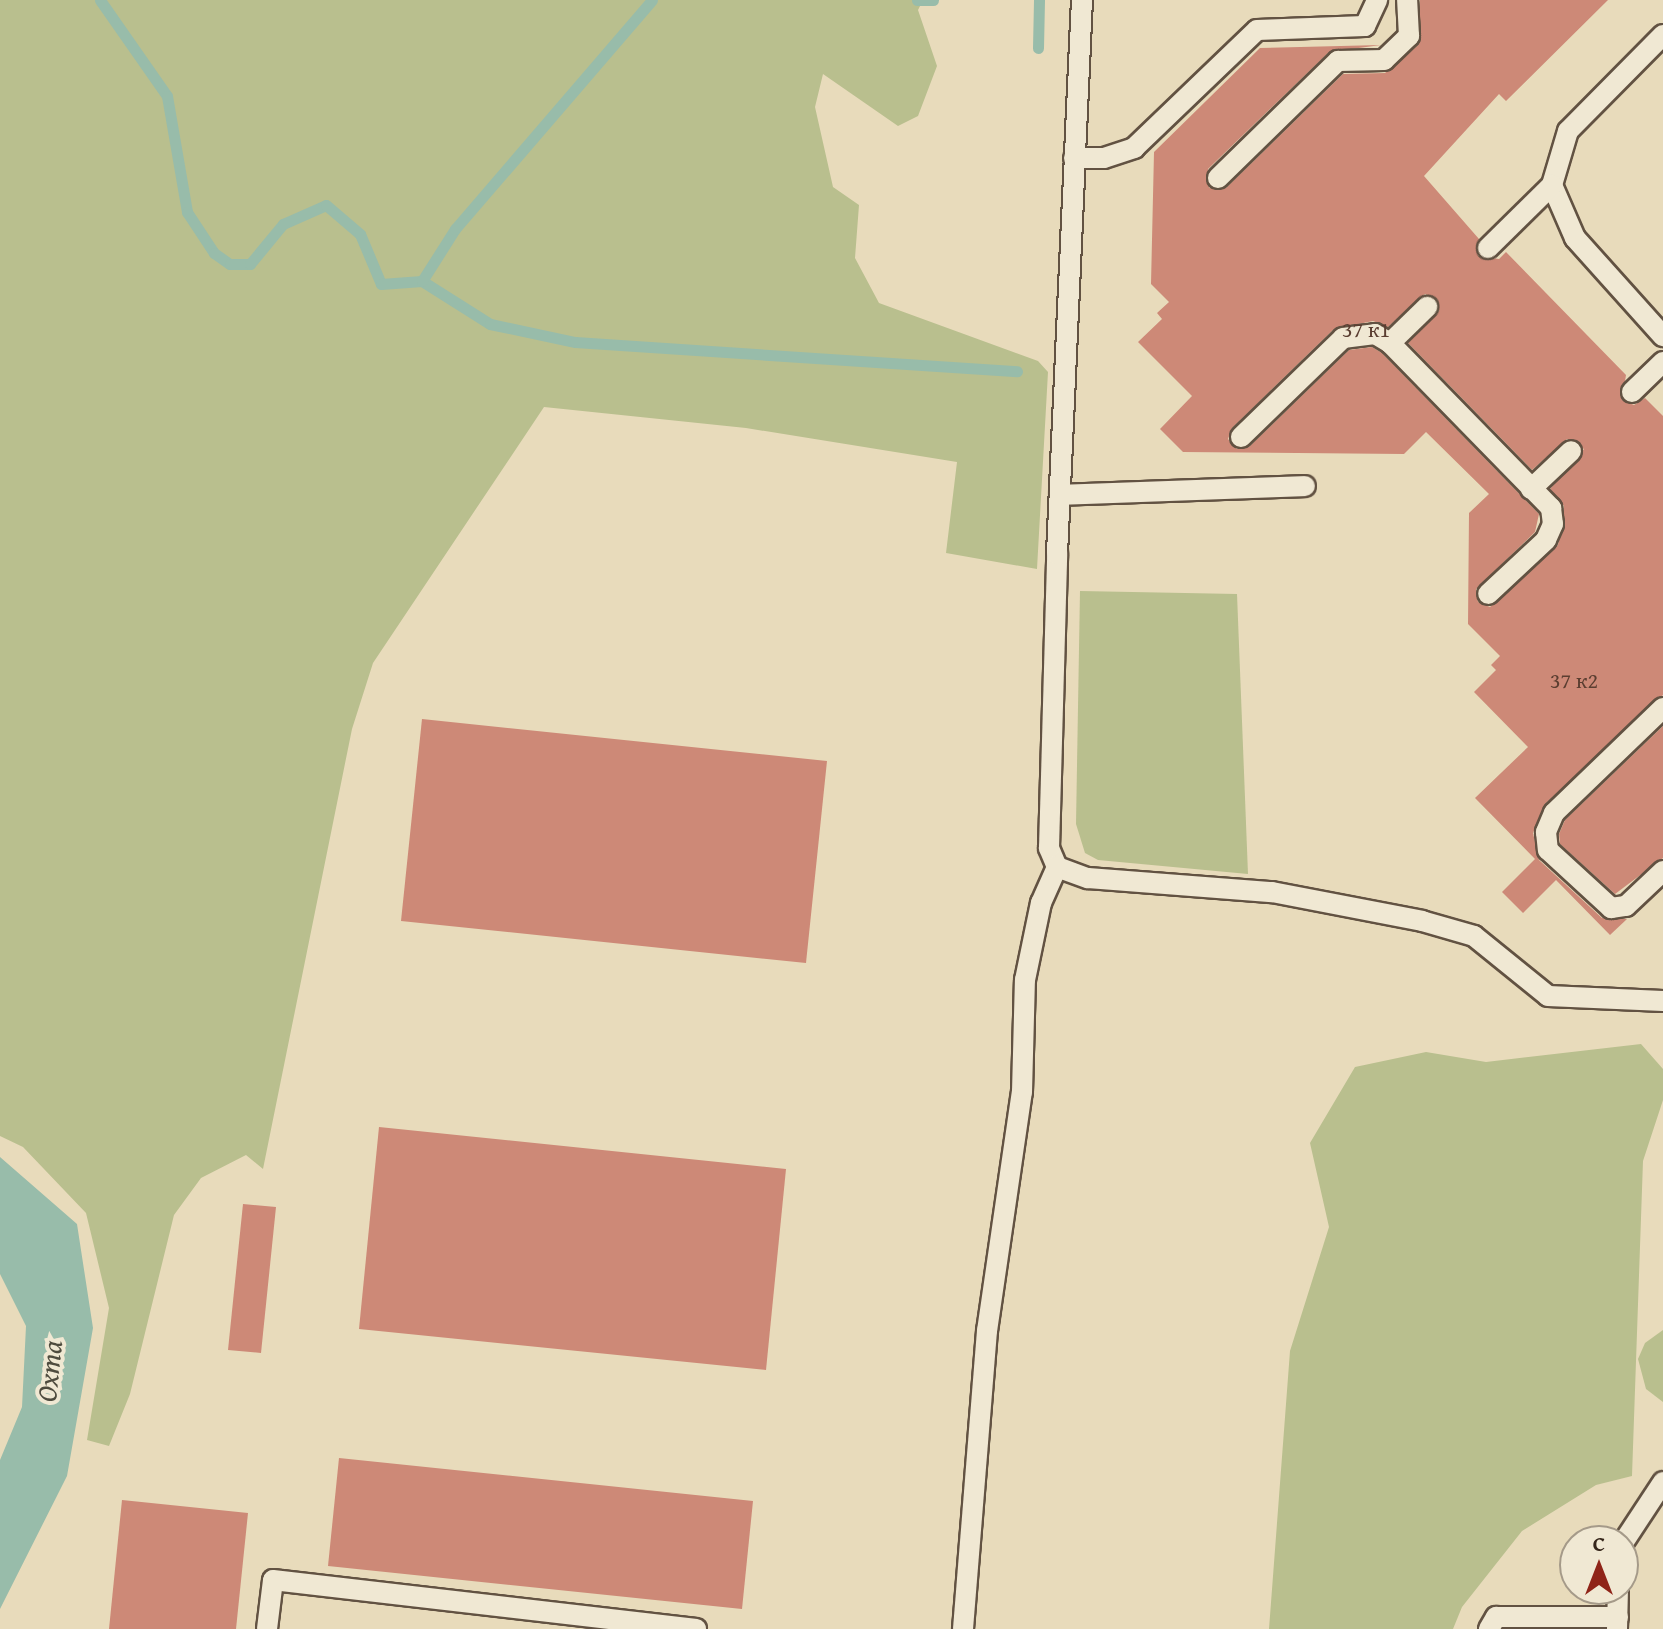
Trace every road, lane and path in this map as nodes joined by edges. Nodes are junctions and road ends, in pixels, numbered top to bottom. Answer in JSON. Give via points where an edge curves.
{"nodes":[{"id":1,"x":1082,"y":0,"type":"edge"},
{"id":2,"x":1377,"y":0,"type":"edge"},
{"id":3,"x":1407,"y":0,"type":"edge"},
{"id":4,"x":1663,"y":35,"type":"edge"},
{"id":5,"x":1074,"y":158,"type":"junction"},
{"id":6,"x":1218,"y":178,"type":"dead end"},
{"id":7,"x":1552,"y":185,"type":"junction"},
{"id":8,"x":1488,"y":248,"type":"dead end"},
{"id":9,"x":1427,"y":307,"type":"dead end"},
{"id":10,"x":1663,"y":336,"type":"edge"},
{"id":11,"x":1390,"y":343,"type":"junction"},
{"id":12,"x":1663,"y":362,"type":"edge"},
{"id":13,"x":1632,"y":392,"type":"dead end"},
{"id":14,"x":1241,"y":437,"type":"dead end"},
{"id":15,"x":1571,"y":451,"type":"dead end"},
{"id":16,"x":1305,"y":486,"type":"dead end"},
{"id":17,"x":1531,"y":489,"type":"junction"},
{"id":18,"x":1060,"y":495,"type":"junction"},
{"id":19,"x":1488,"y":594,"type":"dead end"},
{"id":20,"x":1663,"y":708,"type":"edge"},
{"id":21,"x":1057,"y":867,"type":"junction"},
{"id":22,"x":1663,"y":871,"type":"edge"},
{"id":23,"x":1663,"y":1001,"type":"edge"},
{"id":24,"x":1663,"y":1482,"type":"edge"},
{"id":25,"x":1635,"y":1525,"type":"edge"},
{"id":26,"x":1618,"y":1623,"type":"edge"},
{"id":27,"x":267,"y":1629,"type":"edge"},
{"id":28,"x":696,"y":1629,"type":"edge"},
{"id":29,"x":963,"y":1629,"type":"edge"},
{"id":30,"x":1489,"y":1629,"type":"edge"}],
"edges":[{"from":1,"to":5,"type":"lane"},
{"from":2,"to":5,"type":"lane","via":[[1365,26],[1257,30],[1134,148],[1104,158]]},
{"from":3,"to":6,"type":"lane","via":[[1409,36],[1384,60],[1338,61]]},
{"from":4,"to":7,"type":"lane","via":[[1568,131]]},
{"from":5,"to":18,"type":"lane"},
{"from":7,"to":8,"type":"lane"},
{"from":7,"to":10,"type":"lane","via":[[1575,238]]},
{"from":9,"to":11,"type":"lane"},
{"from":11,"to":14,"type":"lane","via":[[1375,334],[1343,338]]},
{"from":11,"to":17,"type":"lane"},
{"from":12,"to":13,"type":"lane"},
{"from":15,"to":17,"type":"lane"},
{"from":16,"to":18,"type":"lane"},
{"from":17,"to":19,"type":"lane","via":[[1551,508],[1553,524],[1546,540]]},
{"from":18,"to":21,"type":"lane","via":[[1049,848]]},
{"from":20,"to":22,"type":"lane","via":[[1554,813],[1546,832],[1548,850],[1611,908],[1626,906]]},
{"from":21,"to":23,"type":"lane","via":[[1088,878],[1272,892],[1422,921],[1474,936],[1548,996]]},
{"from":21,"to":29,"type":"lane","via":[[1041,903],[1025,980],[1022,1092],[987,1331]]},
{"from":24,"to":25,"type":"lane"},
{"from":26,"to":30,"type":"lane","via":[[1496,1617]]},
{"from":27,"to":28,"type":"lane","via":[[273,1580]]}]}
